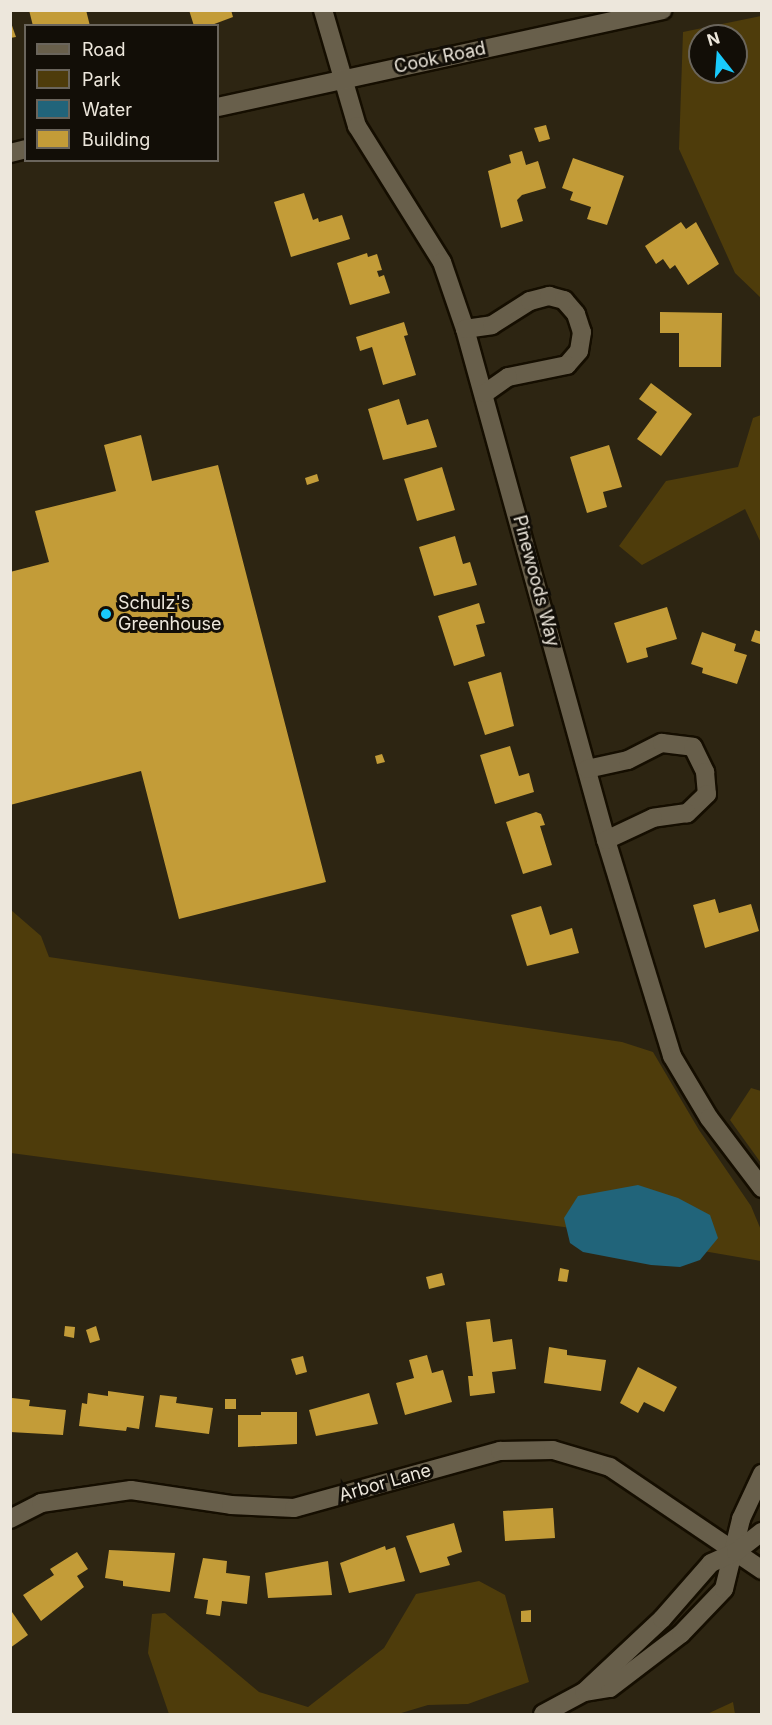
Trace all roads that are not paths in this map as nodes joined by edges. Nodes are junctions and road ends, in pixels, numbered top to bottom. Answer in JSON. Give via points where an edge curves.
{"nodes":[{"id":1,"x":323,"y":10,"type":"edge"},
{"id":2,"x":663,"y":10,"type":"edge"},
{"id":3,"x":343,"y":78,"type":"junction"},
{"id":4,"x":219,"y":106,"type":"edge"},
{"id":5,"x":465,"y":329,"type":"junction"},
{"id":6,"x":485,"y":393,"type":"junction"},
{"id":7,"x":587,"y":769,"type":"junction"},
{"id":8,"x":606,"y":840,"type":"junction"},
{"id":9,"x":762,"y":1188,"type":"edge"},
{"id":10,"x":762,"y":1474,"type":"edge"},
{"id":11,"x":10,"y":1519,"type":"edge"},
{"id":12,"x":762,"y":1532,"type":"edge"},
{"id":13,"x":735,"y":1552,"type":"junction"},
{"id":14,"x":762,"y":1570,"type":"edge"},
{"id":15,"x":584,"y":1692,"type":"junction"},
{"id":16,"x":543,"y":1714,"type":"edge"}],
"edges":[{"from":1,"to":3,"type":"street","name":"Pinewoods Way"},
{"from":2,"to":3,"type":"street","name":"Cook Road"},
{"from":3,"to":4,"type":"street","name":"Cook Road"},
{"from":3,"to":5,"type":"street","name":"Pinewoods Way","via":[[357,126],[442,262]]},
{"from":5,"to":6,"type":"street","name":"Pinewoods Way"},
{"from":5,"to":6,"type":"street","via":[[492,325],[530,301],[549,296],[564,300],[576,314],[582,332],[579,351],[567,365],[508,377]]},
{"from":6,"to":7,"type":"street","name":"Pinewoods Way"},
{"from":7,"to":8,"type":"street","name":"Pinewoods Way"},
{"from":7,"to":8,"type":"street","via":[[627,760],[662,743],[693,747],[705,772],[707,794],[687,813],[653,818]]},
{"from":8,"to":9,"type":"street","name":"Pinewoods Way","via":[[672,1056],[709,1118]]},
{"from":10,"to":13,"type":"street","via":[[741,1519]]},
{"from":11,"to":13,"type":"street","name":"Arbor Lane","via":[[41,1503],[130,1490],[231,1505],[294,1508],[500,1451],[554,1450],[610,1467]]},
{"from":12,"to":13,"type":"street"},
{"from":13,"to":14,"type":"street","name":"Arbor Lane"},
{"from":13,"to":15,"type":"street","via":[[711,1563],[662,1619]]},
{"from":13,"to":15,"type":"street","via":[[724,1588],[681,1634],[610,1688]]},
{"from":15,"to":16,"type":"street"}]}
